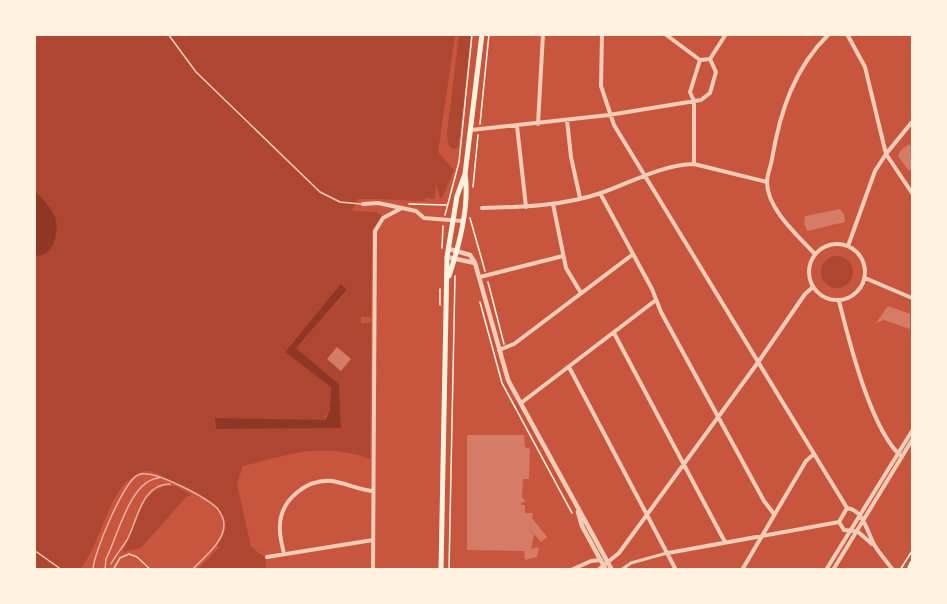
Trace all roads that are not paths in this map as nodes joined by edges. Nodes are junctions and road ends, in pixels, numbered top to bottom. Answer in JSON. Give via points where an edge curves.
{"nodes":[{"id":1,"x":168,"y":34,"type":"edge"},
{"id":2,"x":482,"y":34,"type":"edge"},
{"id":3,"x":543,"y":34,"type":"edge"},
{"id":4,"x":602,"y":34,"type":"edge"},
{"id":5,"x":665,"y":34,"type":"edge"},
{"id":6,"x":726,"y":34,"type":"edge"},
{"id":7,"x":829,"y":34,"type":"edge"},
{"id":8,"x":847,"y":34,"type":"edge"},
{"id":9,"x":710,"y":59,"type":"junction"},
{"id":10,"x":700,"y":60,"type":"junction"},
{"id":11,"x":694,"y":101,"type":"junction"},
{"id":12,"x":609,"y":115,"type":"junction"},
{"id":13,"x":567,"y":120,"type":"junction"},
{"id":14,"x":912,"y":122,"type":"edge"},
{"id":15,"x":538,"y":124,"type":"junction"},
{"id":16,"x":517,"y":126,"type":"junction"},
{"id":17,"x":471,"y":130,"type":"junction"},
{"id":18,"x":886,"y":154,"type":"junction"},
{"id":19,"x":694,"y":164,"type":"junction"},
{"id":20,"x":465,"y":174,"type":"junction"},
{"id":21,"x":645,"y":176,"type":"junction"},
{"id":22,"x":767,"y":182,"type":"junction"},
{"id":23,"x":600,"y":193,"type":"junction"},
{"id":24,"x":912,"y":193,"type":"edge"},
{"id":25,"x":580,"y":198,"type":"junction"},
{"id":26,"x":363,"y":204,"type":"joint"},
{"id":27,"x":553,"y":204,"type":"junction"},
{"id":28,"x":526,"y":207,"type":"junction"},
{"id":29,"x":482,"y":208,"type":"dead end"},
{"id":30,"x":400,"y":209,"type":"junction"},
{"id":31,"x":455,"y":219,"type":"junction"},
{"id":32,"x":465,"y":223,"type":"junction"},
{"id":33,"x":848,"y":246,"type":"junction"},
{"id":34,"x":449,"y":249,"type":"junction"},
{"id":35,"x":456,"y":250,"type":"junction"},
{"id":36,"x":815,"y":254,"type":"junction"},
{"id":37,"x":633,"y":255,"type":"junction"},
{"id":38,"x":563,"y":256,"type":"junction"},
{"id":39,"x":453,"y":259,"type":"junction"},
{"id":40,"x":475,"y":263,"type":"junction"},
{"id":41,"x":480,"y":277,"type":"junction"},
{"id":42,"x":865,"y":278,"type":"junction"},
{"id":43,"x":813,"y":287,"type":"junction"},
{"id":44,"x":581,"y":293,"type":"junction"},
{"id":45,"x":912,"y":298,"type":"edge"},
{"id":46,"x":656,"y":300,"type":"junction"},
{"id":47,"x":839,"y":301,"type":"junction"},
{"id":48,"x":614,"y":333,"type":"junction"},
{"id":49,"x":499,"y":350,"type":"junction"},
{"id":50,"x":759,"y":362,"type":"junction"},
{"id":51,"x":569,"y":367,"type":"junction"},
{"id":52,"x":521,"y":403,"type":"junction"},
{"id":53,"x":719,"y":417,"type":"junction"},
{"id":54,"x":912,"y":431,"type":"edge"},
{"id":55,"x":912,"y":440,"type":"edge"},
{"id":56,"x":814,"y":454,"type":"junction"},
{"id":57,"x":900,"y":456,"type":"junction"},
{"id":58,"x":684,"y":464,"type":"junction"},
{"id":59,"x":373,"y":491,"type":"junction"},
{"id":60,"x":576,"y":507,"type":"junction"},
{"id":61,"x":847,"y":508,"type":"junction"},
{"id":62,"x":647,"y":513,"type":"junction"},
{"id":63,"x":774,"y":513,"type":"junction"},
{"id":64,"x":860,"y":516,"type":"junction"},
{"id":65,"x":863,"y":521,"type":"junction"},
{"id":66,"x":839,"y":522,"type":"junction"},
{"id":67,"x":850,"y":531,"type":"junction"},
{"id":68,"x":856,"y":531,"type":"junction"},
{"id":69,"x":763,"y":535,"type":"junction"},
{"id":70,"x":374,"y":540,"type":"junction"},
{"id":71,"x":725,"y":542,"type":"junction"},
{"id":72,"x":875,"y":547,"type":"junction"},
{"id":73,"x":34,"y":550,"type":"edge"},
{"id":74,"x":668,"y":553,"type":"junction"},
{"id":75,"x":284,"y":554,"type":"junction"},
{"id":76,"x":267,"y":557,"type":"dead end"},
{"id":77,"x":601,"y":560,"type":"junction"},
{"id":78,"x":912,"y":564,"type":"edge"},
{"id":79,"x":606,"y":565,"type":"edge"},
{"id":80,"x":62,"y":570,"type":"edge"},
{"id":81,"x":113,"y":570,"type":"edge"},
{"id":82,"x":151,"y":570,"type":"edge"},
{"id":83,"x":373,"y":570,"type":"edge"},
{"id":84,"x":441,"y":570,"type":"edge"},
{"id":85,"x":571,"y":570,"type":"edge"},
{"id":86,"x":598,"y":570,"type":"edge"},
{"id":87,"x":612,"y":570,"type":"edge"},
{"id":88,"x":621,"y":570,"type":"edge"},
{"id":89,"x":676,"y":570,"type":"edge"},
{"id":90,"x":742,"y":570,"type":"edge"},
{"id":91,"x":826,"y":570,"type":"edge"},
{"id":92,"x":833,"y":570,"type":"edge"},
{"id":93,"x":893,"y":570,"type":"edge"},
{"id":94,"x":909,"y":570,"type":"edge"}],
"edges":[{"from":1,"to":26,"type":"lane","via":[[196,72],[320,192],[340,202]]},
{"from":2,"to":17,"type":"main road"},
{"from":3,"to":15,"type":"street"},
{"from":4,"to":12,"type":"street","via":[[601,86]]},
{"from":5,"to":10,"type":"street"},
{"from":6,"to":9,"type":"street"},
{"from":7,"to":22,"type":"street","via":[[793,83]]},
{"from":8,"to":18,"type":"street","via":[[865,68]]},
{"from":9,"to":10,"type":"street"},
{"from":9,"to":11,"type":"street","via":[[716,72],[710,93],[706,99]]},
{"from":10,"to":11,"type":"street","via":[[690,92]]},
{"from":11,"to":12,"type":"street"},
{"from":11,"to":19,"type":"street"},
{"from":12,"to":13,"type":"street"},
{"from":12,"to":21,"type":"street"},
{"from":13,"to":15,"type":"street"},
{"from":13,"to":25,"type":"street"},
{"from":14,"to":18,"type":"street"},
{"from":15,"to":16,"type":"street"},
{"from":16,"to":17,"type":"street"},
{"from":16,"to":28,"type":"street"},
{"from":17,"to":20,"type":"main road"},
{"from":18,"to":24,"type":"street"},
{"from":18,"to":33,"type":"street","via":[[875,171]]},
{"from":19,"to":21,"type":"street","via":[[668,167]]},
{"from":19,"to":22,"type":"street"},
{"from":20,"to":31,"type":"main road","via":[[457,196]]},
{"from":20,"to":32,"type":"main road"},
{"from":21,"to":23,"type":"street"},
{"from":21,"to":50,"type":"street"},
{"from":22,"to":36,"type":"street","via":[[779,213]]},
{"from":23,"to":25,"type":"street"},
{"from":23,"to":37,"type":"street"},
{"from":25,"to":27,"type":"street"},
{"from":26,"to":30,"type":"street"},
{"from":27,"to":28,"type":"street"},
{"from":27,"to":38,"type":"street"},
{"from":28,"to":29,"type":"street"},
{"from":30,"to":31,"type":"street","via":[[416,211],[424,218]]},
{"from":30,"to":59,"type":"street","via":[[383,218],[375,231]]},
{"from":31,"to":32,"type":"street"},
{"from":31,"to":34,"type":"main road"},
{"from":32,"to":35,"type":"main road"},
{"from":33,"to":36,"type":"street","via":[[830,244]]},
{"from":33,"to":42,"type":"street","via":[[861,257]]},
{"from":34,"to":35,"type":"street"},
{"from":34,"to":39,"type":"main road"},
{"from":35,"to":39,"type":"main road"},
{"from":35,"to":40,"type":"street","via":[[470,255]]},
{"from":36,"to":43,"type":"street","via":[[808,269]]},
{"from":37,"to":44,"type":"street"},
{"from":37,"to":46,"type":"street"},
{"from":38,"to":41,"type":"street"},
{"from":38,"to":44,"type":"street","via":[[569,277]]},
{"from":39,"to":40,"type":"street"},
{"from":39,"to":84,"type":"main road","via":[[447,281]]},
{"from":40,"to":41,"type":"street"},
{"from":41,"to":49,"type":"street"},
{"from":42,"to":45,"type":"street"},
{"from":42,"to":47,"type":"street","via":[[856,294]]},
{"from":43,"to":47,"type":"street","via":[[825,298]]},
{"from":43,"to":50,"type":"street","via":[[804,294]]},
{"from":44,"to":49,"type":"street","via":[[514,344]]},
{"from":46,"to":48,"type":"street"},
{"from":46,"to":53,"type":"street"},
{"from":47,"to":57,"type":"street","via":[[856,368],[887,439]]},
{"from":48,"to":51,"type":"street"},
{"from":48,"to":58,"type":"street"},
{"from":49,"to":52,"type":"street","via":[[508,380]]},
{"from":50,"to":53,"type":"street"},
{"from":50,"to":56,"type":"street"},
{"from":51,"to":52,"type":"street"},
{"from":51,"to":62,"type":"street"},
{"from":52,"to":60,"type":"street"},
{"from":53,"to":58,"type":"street"},
{"from":53,"to":63,"type":"street"},
{"from":54,"to":57,"type":"street"},
{"from":55,"to":57,"type":"street"},
{"from":56,"to":61,"type":"street"},
{"from":56,"to":63,"type":"street"},
{"from":57,"to":64,"type":"street"},
{"from":57,"to":65,"type":"street"},
{"from":58,"to":62,"type":"street"},
{"from":58,"to":71,"type":"street"},
{"from":59,"to":70,"type":"street"},
{"from":59,"to":75,"type":"street","via":[[330,481],[304,487],[282,513]]},
{"from":60,"to":77,"type":"street"},
{"from":60,"to":79,"type":"street"},
{"from":61,"to":64,"type":"street"},
{"from":61,"to":66,"type":"street"},
{"from":62,"to":74,"type":"street"},
{"from":62,"to":79,"type":"street"},
{"from":63,"to":69,"type":"street"},
{"from":64,"to":65,"type":"street"},
{"from":64,"to":67,"type":"street"},
{"from":65,"to":68,"type":"street"},
{"from":65,"to":72,"type":"street"},
{"from":66,"to":67,"type":"street","via":[[840,527]]},
{"from":66,"to":69,"type":"street"},
{"from":67,"to":68,"type":"street"},
{"from":67,"to":91,"type":"street"},
{"from":68,"to":72,"type":"street"},
{"from":68,"to":92,"type":"street"},
{"from":69,"to":71,"type":"street"},
{"from":69,"to":90,"type":"street"},
{"from":70,"to":75,"type":"street"},
{"from":70,"to":83,"type":"street"},
{"from":71,"to":74,"type":"street"},
{"from":72,"to":93,"type":"street"},
{"from":73,"to":80,"type":"lane"},
{"from":74,"to":88,"type":"street","via":[[631,563]]},
{"from":74,"to":89,"type":"street"},
{"from":75,"to":76,"type":"street"},
{"from":77,"to":79,"type":"street"},
{"from":77,"to":85,"type":"street"},
{"from":78,"to":94,"type":"main road"},
{"from":79,"to":86,"type":"street"},
{"from":79,"to":87,"type":"street"},
{"from":81,"to":82,"type":"lane","via":[[120,558],[129,554]]}]}
